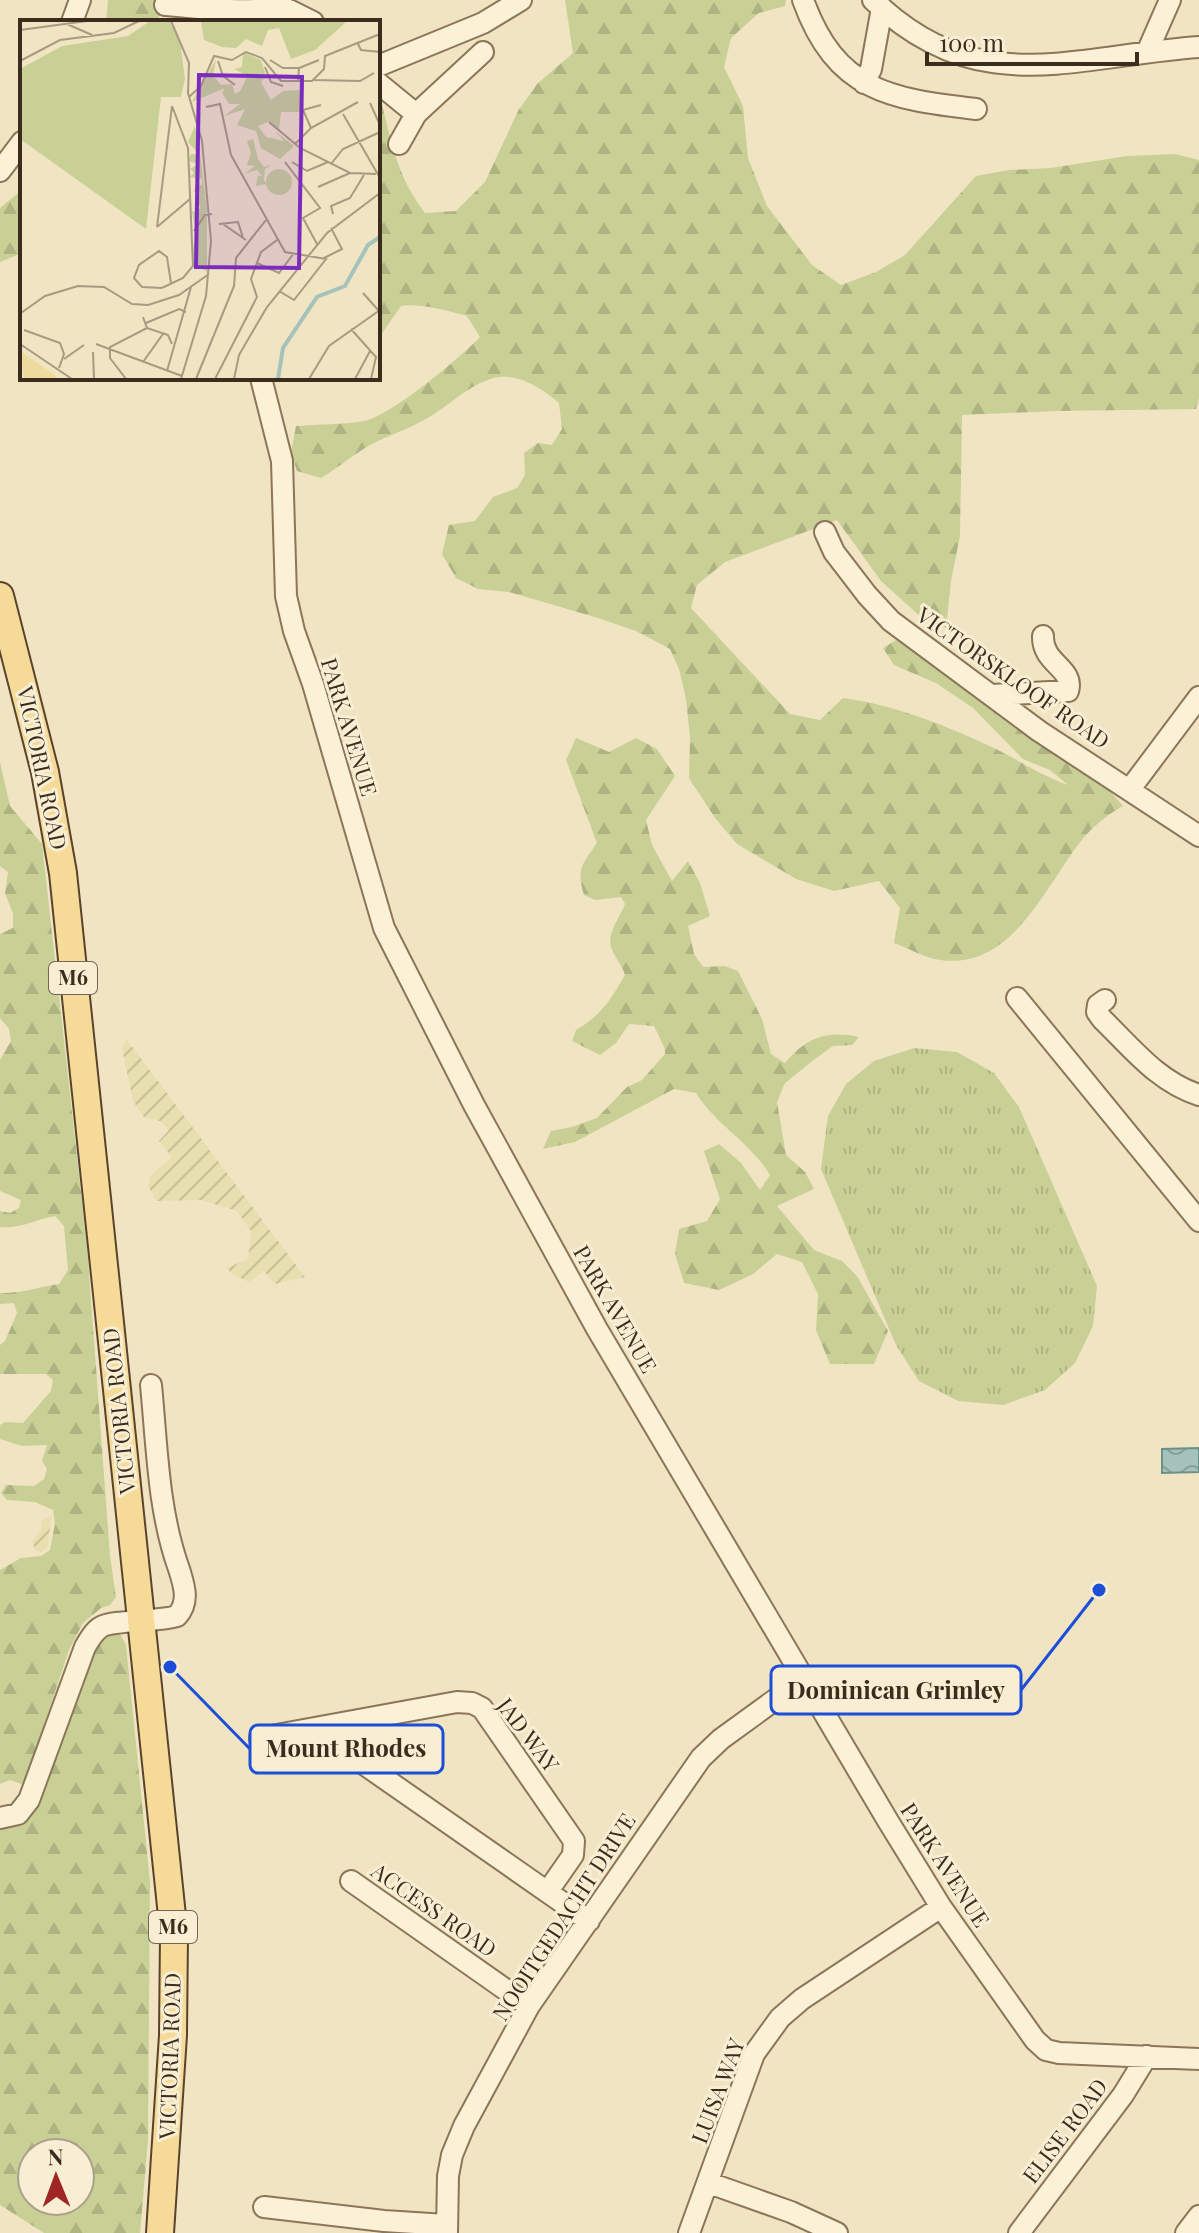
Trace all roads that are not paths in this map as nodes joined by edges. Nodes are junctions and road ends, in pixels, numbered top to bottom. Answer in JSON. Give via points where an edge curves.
{"nodes":[{"id":1,"x":80,"y":0,"type":"edge"},
{"id":2,"x":521,"y":0,"type":"edge"},
{"id":3,"x":803,"y":0,"type":"edge"},
{"id":4,"x":1170,"y":0,"type":"edge"},
{"id":5,"x":282,"y":4,"type":"edge"},
{"id":6,"x":878,"y":4,"type":"edge"},
{"id":7,"x":165,"y":5,"type":"dead end"},
{"id":8,"x":73,"y":20,"type":"edge"},
{"id":9,"x":310,"y":20,"type":"edge"},
{"id":10,"x":1199,"y":47,"type":"edge"},
{"id":11,"x":1148,"y":50,"type":"junction"},
{"id":12,"x":483,"y":52,"type":"dead end"},
{"id":13,"x":380,"y":65,"type":"edge"},
{"id":14,"x":864,"y":83,"type":"junction"},
{"id":15,"x":380,"y":85,"type":"edge"},
{"id":16,"x":976,"y":109,"type":"dead end"},
{"id":17,"x":416,"y":114,"type":"junction"},
{"id":18,"x":399,"y":144,"type":"dead end"},
{"id":19,"x":20,"y":145,"type":"edge"},
{"id":20,"x":0,"y":171,"type":"edge"},
{"id":21,"x":262,"y":380,"type":"edge"},
{"id":22,"x":825,"y":532,"type":"dead end"},
{"id":23,"x":0,"y":596,"type":"edge"},
{"id":24,"x":1043,"y":636,"type":"dead end"},
{"id":25,"x":992,"y":695,"type":"junction"},
{"id":26,"x":1199,"y":697,"type":"edge"},
{"id":27,"x":1130,"y":789,"type":"junction"},
{"id":28,"x":1199,"y":836,"type":"edge"},
{"id":29,"x":1017,"y":998,"type":"dead end"},
{"id":30,"x":1105,"y":1000,"type":"dead end"},
{"id":31,"x":1199,"y":1095,"type":"edge"},
{"id":32,"x":1199,"y":1221,"type":"edge"},
{"id":33,"x":151,"y":1385,"type":"dead end"},
{"id":34,"x":141,"y":1623,"type":"junction"},
{"id":35,"x":805,"y":1678,"type":"junction"},
{"id":36,"x":315,"y":1730,"type":"junction"},
{"id":37,"x":260,"y":1738,"type":"dead end"},
{"id":38,"x":0,"y":1818,"type":"edge"},
{"id":39,"x":351,"y":1881,"type":"dead end"},
{"id":40,"x":548,"y":1891,"type":"junction"},
{"id":41,"x":941,"y":1907,"type":"junction"},
{"id":42,"x":589,"y":1921,"type":"junction"},
{"id":43,"x":529,"y":2006,"type":"junction"},
{"id":44,"x":1147,"y":2056,"type":"junction"},
{"id":45,"x":1199,"y":2059,"type":"edge"},
{"id":46,"x":709,"y":2183,"type":"junction"},
{"id":47,"x":264,"y":2207,"type":"dead end"},
{"id":48,"x":1199,"y":2216,"type":"edge"},
{"id":49,"x":446,"y":2229,"type":"edge"},
{"id":50,"x":160,"y":2233,"type":"edge"},
{"id":51,"x":689,"y":2233,"type":"edge"},
{"id":52,"x":837,"y":2233,"type":"edge"},
{"id":53,"x":1019,"y":2233,"type":"edge"},
{"id":54,"x":1186,"y":2233,"type":"edge"}],
"edges":[{"from":1,"to":8,"type":"street"},
{"from":2,"to":13,"type":"street","via":[[483,23]]},
{"from":3,"to":14,"type":"street","via":[[831,55]]},
{"from":4,"to":11,"type":"street"},
{"from":5,"to":7,"type":"street","via":[[262,11]]},
{"from":5,"to":9,"type":"street"},
{"from":6,"to":11,"type":"street","via":[[925,40],[1007,66]]},
{"from":6,"to":14,"type":"street","via":[[871,69]]},
{"from":10,"to":11,"type":"street"},
{"from":12,"to":17,"type":"street"},
{"from":14,"to":16,"type":"street","via":[[918,101]]},
{"from":15,"to":17,"type":"street"},
{"from":17,"to":18,"type":"street"},
{"from":19,"to":20,"type":"street"},
{"from":21,"to":35,"type":"street","name":"PARK AVENUE","via":[[282,461],[289,611],[384,928],[597,1329]]},
{"from":22,"to":25,"type":"street","name":"VICTORSKLOOF ROAD","via":[[834,552],[885,615]]},
{"from":23,"to":34,"type":"main road","name":"VICTORIA ROAD","number":"M6","via":[[45,772],[63,873]]},
{"from":24,"to":25,"type":"street","via":[[1046,653],[1066,675],[1068,691]]},
{"from":25,"to":27,"type":"street","name":"VICTORSKLOOF ROAD"},
{"from":26,"to":27,"type":"street"},
{"from":27,"to":28,"type":"street","name":"VICTORSKLOOF ROAD"},
{"from":29,"to":32,"type":"street"},
{"from":30,"to":31,"type":"street","via":[[1098,1005],[1102,1019],[1163,1078]]},
{"from":33,"to":34,"type":"street","via":[[169,1537],[185,1604],[182,1624]]},
{"from":34,"to":38,"type":"street","via":[[107,1625],[91,1637],[29,1800],[18,1814]]},
{"from":34,"to":50,"type":"main road","name":"VICTORIA ROAD","number":"M6","via":[[174,1935]]},
{"from":35,"to":41,"type":"street","name":"PARK AVENUE"},
{"from":35,"to":42,"type":"street","name":"NOOITGEDACHT DRIVE","via":[[707,1751]]},
{"from":36,"to":37,"type":"street","name":"JAD WAY"},
{"from":36,"to":40,"type":"street"},
{"from":36,"to":40,"type":"street","name":"JAD WAY","via":[[457,1702],[482,1708],[574,1841],[573,1855]]},
{"from":39,"to":43,"type":"street","name":"ACCESS ROAD"},
{"from":40,"to":42,"type":"street"},
{"from":41,"to":44,"type":"street","name":"PARK AVENUE","via":[[1042,2047],[1059,2053]]},
{"from":41,"to":46,"type":"street","name":"LUISA WAY","via":[[802,1999],[766,2034],[754,2054]]},
{"from":42,"to":43,"type":"street","name":"NOOITGEDACHT DRIVE"},
{"from":43,"to":49,"type":"street","name":"NOOITGEDACHT DRIVE","via":[[452,2155]]},
{"from":44,"to":45,"type":"street","name":"PARK AVENUE"},
{"from":44,"to":53,"type":"street","name":"ELISE ROAD"},
{"from":46,"to":51,"type":"street","name":"LUISA WAY"},
{"from":46,"to":52,"type":"street"},
{"from":47,"to":49,"type":"street"},
{"from":48,"to":54,"type":"street"}]}
